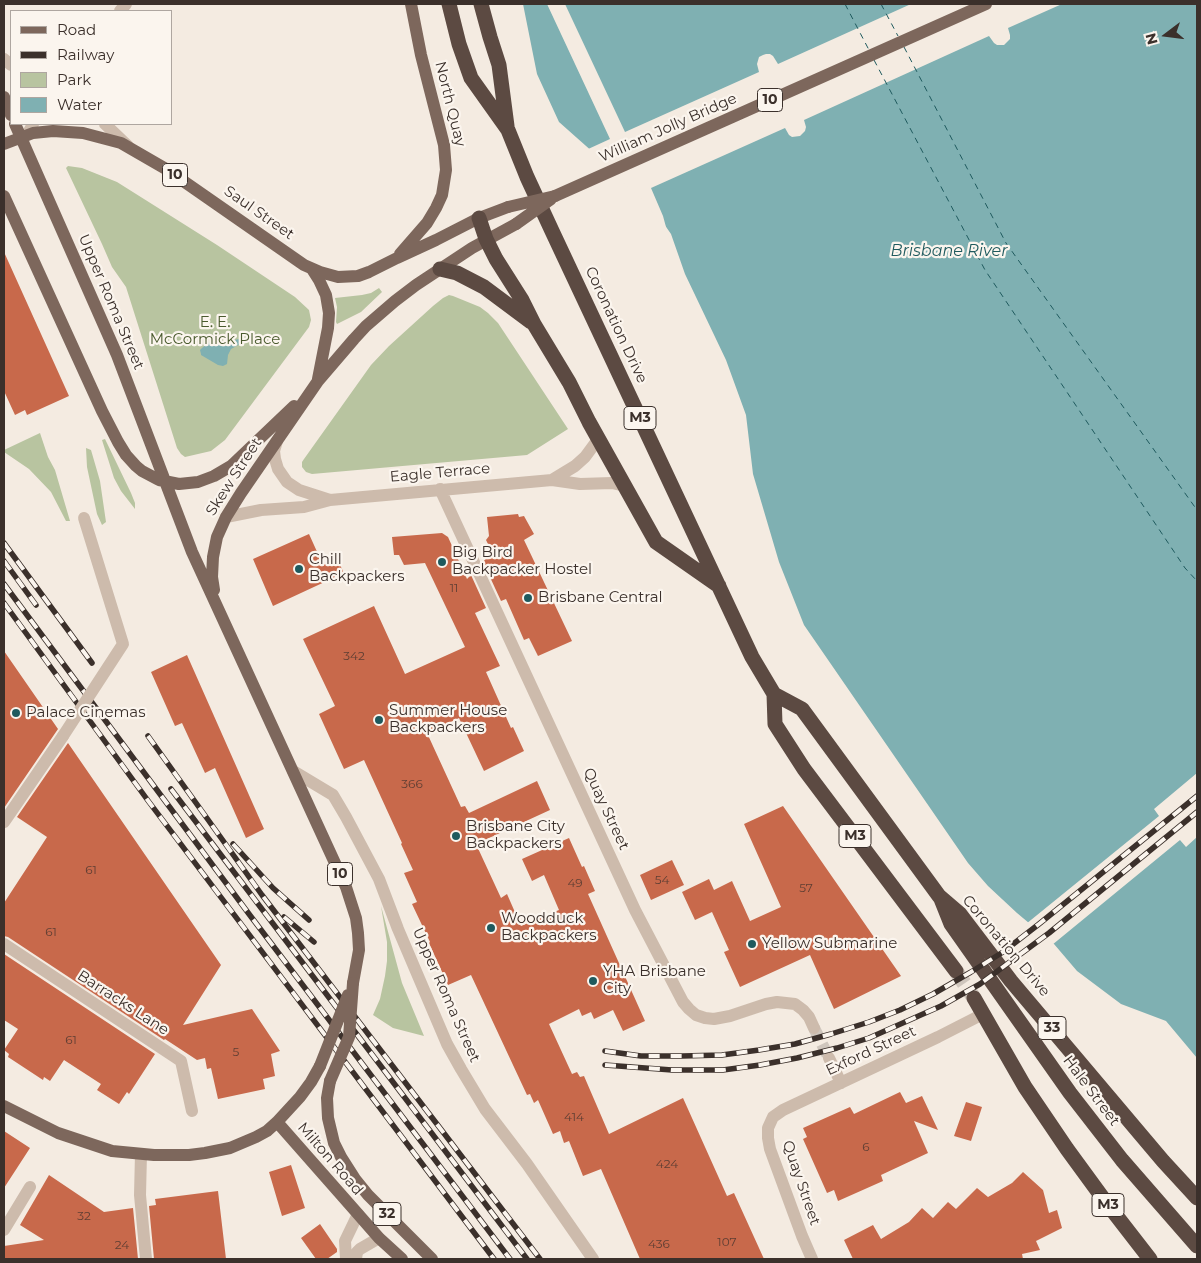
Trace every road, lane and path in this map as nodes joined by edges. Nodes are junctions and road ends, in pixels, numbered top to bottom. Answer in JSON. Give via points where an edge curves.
{"nodes":[{"id":1,"x":411,"y":4,"type":"edge"},
{"id":2,"x":449,"y":4,"type":"edge"},
{"id":3,"x":481,"y":4,"type":"edge"},
{"id":4,"x":986,"y":4,"type":"edge"},
{"id":5,"x":4,"y":97,"type":"edge"},
{"id":6,"x":10,"y":112,"type":"edge"},
{"id":7,"x":16,"y":125,"type":"edge"},
{"id":8,"x":105,"y":125,"type":"edge"},
{"id":9,"x":508,"y":130,"type":"junction"},
{"id":10,"x":27,"y":132,"type":"edge"},
{"id":11,"x":4,"y":144,"type":"edge"},
{"id":12,"x":129,"y":146,"type":"junction"},
{"id":13,"x":4,"y":196,"type":"edge"},
{"id":14,"x":555,"y":196,"type":"junction"},
{"id":15,"x":479,"y":218,"type":"junction"},
{"id":16,"x":486,"y":239,"type":"junction"},
{"id":17,"x":397,"y":258,"type":"junction"},
{"id":18,"x":312,"y":269,"type":"junction"},
{"id":19,"x":440,"y":269,"type":"junction"},
{"id":20,"x":534,"y":324,"type":"junction"},
{"id":21,"x":316,"y":384,"type":"junction"},
{"id":22,"x":599,"y":438,"type":"junction"},
{"id":23,"x":277,"y":441,"type":"junction"},
{"id":24,"x":552,"y":480,"type":"junction"},
{"id":25,"x":166,"y":482,"type":"junction"},
{"id":26,"x":624,"y":486,"type":"junction"},
{"id":27,"x":440,"y":489,"type":"junction"},
{"id":28,"x":330,"y":500,"type":"junction"},
{"id":29,"x":226,"y":517,"type":"junction"},
{"id":30,"x":84,"y":518,"type":"dead end"},
{"id":31,"x":720,"y":587,"type":"junction"},
{"id":32,"x":225,"y":624,"type":"junction"},
{"id":33,"x":774,"y":694,"type":"junction"},
{"id":34,"x":293,"y":771,"type":"junction"},
{"id":35,"x":4,"y":822,"type":"edge"},
{"id":36,"x":939,"y":896,"type":"junction"},
{"id":37,"x":4,"y":944,"type":"edge"},
{"id":38,"x":956,"y":971,"type":"tunnel mouth"},
{"id":39,"x":353,"y":983,"type":"junction"},
{"id":40,"x":974,"y":998,"type":"tunnel mouth"},
{"id":41,"x":983,"y":1014,"type":"junction"},
{"id":42,"x":814,"y":1028,"type":"tunnel mouth"},
{"id":43,"x":829,"y":1058,"type":"tunnel mouth"},
{"id":44,"x":841,"y":1083,"type":"junction"},
{"id":45,"x":4,"y":1106,"type":"edge"},
{"id":46,"x":192,"y":1112,"type":"dead end"},
{"id":47,"x":773,"y":1117,"type":"joint"},
{"id":48,"x":277,"y":1122,"type":"junction"},
{"id":49,"x":141,"y":1154,"type":"junction"},
{"id":50,"x":30,"y":1187,"type":"dead end"},
{"id":51,"x":1197,"y":1198,"type":"edge"},
{"id":52,"x":358,"y":1214,"type":"junction"},
{"id":53,"x":4,"y":1230,"type":"edge"},
{"id":54,"x":379,"y":1238,"type":"junction"},
{"id":55,"x":1197,"y":1246,"type":"edge"},
{"id":56,"x":146,"y":1259,"type":"edge"},
{"id":57,"x":346,"y":1259,"type":"edge"},
{"id":58,"x":356,"y":1259,"type":"edge"},
{"id":59,"x":402,"y":1259,"type":"edge"},
{"id":60,"x":432,"y":1259,"type":"edge"},
{"id":61,"x":593,"y":1259,"type":"edge"},
{"id":62,"x":812,"y":1259,"type":"edge"},
{"id":63,"x":1150,"y":1259,"type":"edge"}],
"edges":[{"from":1,"to":17,"type":"main road","name":"North Quay","via":[[444,146],[446,170],[436,208]]},
{"from":2,"to":9,"type":"highway","name":"Coronation Drive","number":"M3","via":[[471,78]]},
{"from":3,"to":9,"type":"highway","name":"Coronation Drive","number":"M3","via":[[499,65]]},
{"from":4,"to":14,"type":"main road","name":"William Jolly Bridge","number":"10"},
{"from":5,"to":6,"type":"main road"},
{"from":7,"to":10,"type":"main road","name":"Upper Roma Street"},
{"from":8,"to":12,"type":"street"},
{"from":9,"to":31,"type":"highway","name":"Coronation Drive","number":"M3","via":[[539,204]]},
{"from":10,"to":11,"type":"main road","number":"10"},
{"from":10,"to":12,"type":"main road","name":"Saul Street","number":"10","via":[[78,132]]},
{"from":10,"to":25,"type":"main road","name":"Upper Roma Street"},
{"from":12,"to":18,"type":"main road","name":"Saul Street","number":"10"},
{"from":13,"to":25,"type":"main road","via":[[118,442],[136,466]]},
{"from":14,"to":15,"type":"main road","name":"William Jolly Bridge","number":"10","bridge":true,"via":[[508,207]]},
{"from":14,"to":16,"type":"main road","name":"William Jolly Bridge","number":"10","bridge":true,"via":[[516,224]]},
{"from":15,"to":16,"type":"highway"},
{"from":15,"to":17,"type":"main road","name":"Saul Street","number":"10"},
{"from":16,"to":19,"type":"main road","name":"Skew Street","number":"10"},
{"from":16,"to":20,"type":"highway"},
{"from":17,"to":18,"type":"main road","name":"Saul Street","number":"10","via":[[352,277],[332,276]]},
{"from":18,"to":21,"type":"main road","via":[[326,296],[329,313]]},
{"from":19,"to":20,"type":"highway","via":[[457,273],[484,287]]},
{"from":19,"to":21,"type":"main road","name":"Skew Street","number":"10","via":[[366,326]]},
{"from":20,"to":22,"type":"highway"},
{"from":21,"to":23,"type":"main road","name":"Skew Street","number":"10"},
{"from":21,"to":25,"type":"main road","name":"Skew Street","via":[[227,469],[198,482]]},
{"from":22,"to":24,"type":"street","name":"Eagle Terrace","via":[[575,466]]},
{"from":22,"to":26,"type":"highway"},
{"from":23,"to":28,"type":"street","name":"Eagle Terrace","via":[[274,456],[287,482],[299,490]]},
{"from":23,"to":29,"type":"main road","name":"Skew Street","number":"10"},
{"from":24,"to":26,"type":"street","name":"Eagle Terrace"},
{"from":24,"to":27,"type":"street","name":"Eagle Terrace"},
{"from":25,"to":32,"type":"main road","name":"Upper Roma Street"},
{"from":26,"to":31,"type":"highway","via":[[656,542]]},
{"from":27,"to":28,"type":"street","name":"Eagle Terrace"},
{"from":27,"to":42,"type":"street","name":"Quay Street","via":[[635,910],[683,1002],[696,1015],[714,1019],[766,1004],[795,1004],[809,1017]]},
{"from":28,"to":29,"type":"street","name":"Eagle Terrace","via":[[304,507]]},
{"from":29,"to":32,"type":"main road","name":"Skew Street","number":"10","via":[[212,567],[215,594]]},
{"from":30,"to":35,"type":"street","bridge":true,"via":[[123,644]]},
{"from":31,"to":33,"type":"highway","name":"Coronation Drive","number":"M3","via":[[752,656]]},
{"from":32,"to":34,"type":"main road","name":"Upper Roma Street","number":"10"},
{"from":33,"to":36,"type":"highway","name":"Coronation Drive","number":"M3","via":[[802,709]]},
{"from":33,"to":38,"type":"highway","name":"Coronation Drive","number":"M3","via":[[775,724],[804,769]]},
{"from":34,"to":39,"type":"main road","name":"Upper Roma Street","number":"10","via":[[338,869],[356,918],[359,950]]},
{"from":34,"to":61,"type":"street","name":"Upper Roma Street","via":[[333,796],[346,817],[379,879],[447,1044],[486,1109]]},
{"from":36,"to":51,"type":"highway","name":"Coronation Drive","number":"33","via":[[960,914],[1011,980]]},
{"from":36,"to":55,"type":"highway","name":"Hale Street","number":"M3","via":[[950,924],[1095,1127]]},
{"from":37,"to":46,"type":"street","name":"Barracks Lane","via":[[181,1061]]},
{"from":39,"to":48,"type":"main road","name":"Upper Roma Street","number":"10","bridge":true,"via":[[320,1066],[306,1089]]},
{"from":39,"to":60,"type":"main road","name":"Milton Road","number":"32","bridge":true,"via":[[349,1037],[330,1081],[328,1118],[332,1138],[341,1157],[368,1195]]},
{"from":40,"to":41,"type":"highway","number":"M3"},
{"from":41,"to":44,"type":"street","name":"Exford Street"},
{"from":41,"to":63,"type":"highway","number":"M3","via":[[1025,1087],[1067,1150]]},
{"from":43,"to":44,"type":"street"},
{"from":44,"to":47,"type":"street","name":"Exford Street"},
{"from":45,"to":49,"type":"main road","number":"10","via":[[58,1133],[104,1149]]},
{"from":47,"to":62,"type":"street","name":"Quay Street","via":[[768,1128],[770,1149]]},
{"from":48,"to":49,"type":"main road","number":"10","via":[[256,1137],[205,1154]]},
{"from":48,"to":52,"type":"main road","name":"Milton Road","number":"32"},
{"from":49,"to":56,"type":"street","via":[[140,1195]]},
{"from":50,"to":53,"type":"street"},
{"from":52,"to":54,"type":"main road","name":"Milton Road","number":"32"},
{"from":52,"to":57,"type":"street","via":[[345,1241]]},
{"from":54,"to":58,"type":"street","via":[[360,1248]]},
{"from":54,"to":59,"type":"main road","name":"Milton Road","number":"32"}]}
